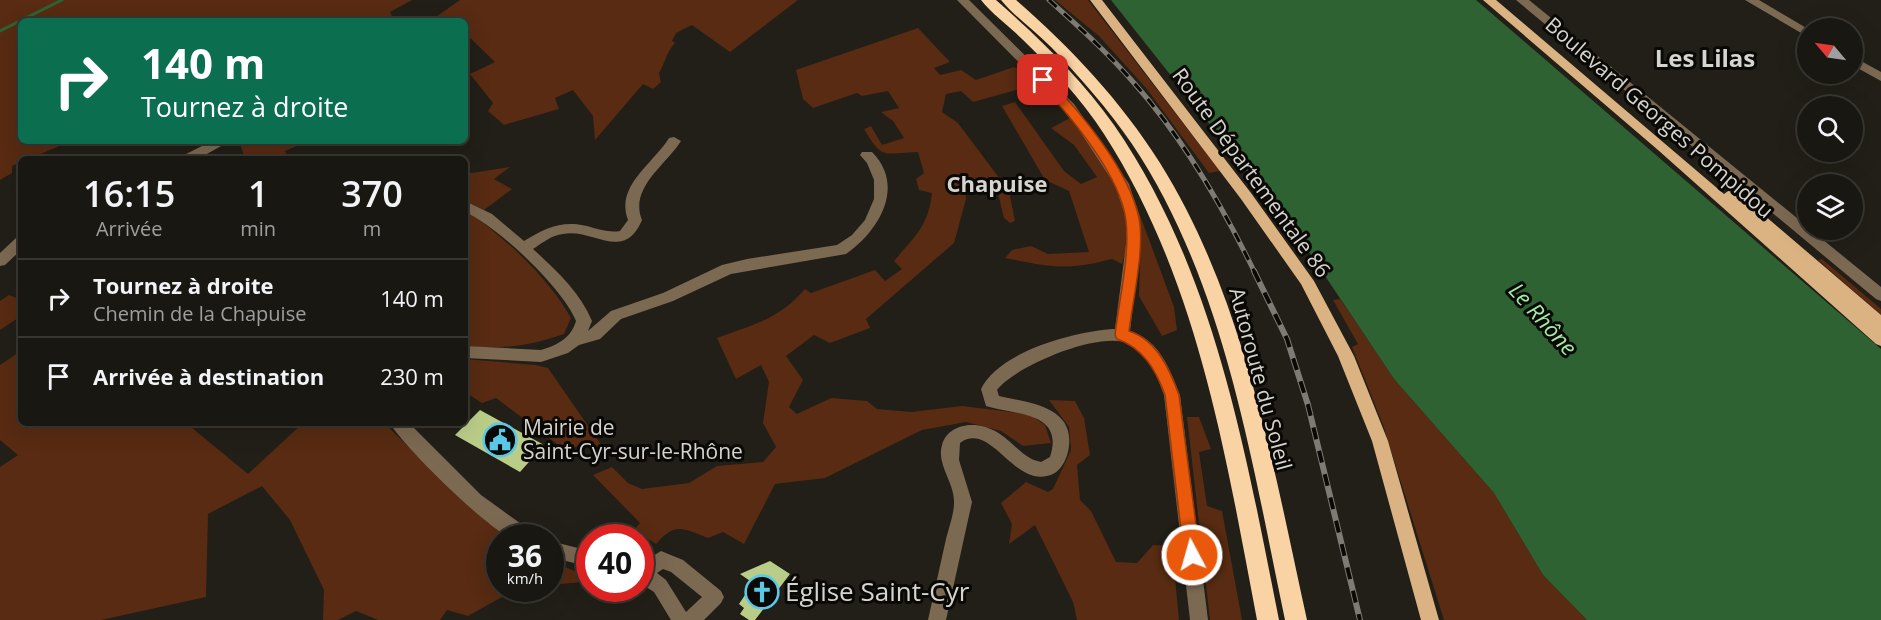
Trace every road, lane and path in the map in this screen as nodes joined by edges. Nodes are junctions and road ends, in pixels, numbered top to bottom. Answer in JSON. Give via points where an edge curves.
{"nodes":[{"id":1,"x":963,"y":0,"type":"edge"},
{"id":2,"x":988,"y":0,"type":"edge"},
{"id":3,"x":1008,"y":0,"type":"edge"},
{"id":4,"x":1096,"y":0,"type":"edge"},
{"id":5,"x":1489,"y":0,"type":"edge"},
{"id":6,"x":1502,"y":0,"type":"edge"},
{"id":7,"x":1522,"y":0,"type":"edge"},
{"id":8,"x":1751,"y":0,"type":"edge"},
{"id":9,"x":1797,"y":27,"type":"edge"},
{"id":10,"x":1863,"y":66,"type":"edge"},
{"id":11,"x":1881,"y":76,"type":"edge"},
{"id":12,"x":674,"y":141,"type":"dead end"},
{"id":13,"x":217,"y":144,"type":"edge"},
{"id":14,"x":867,"y":155,"type":"dead end"},
{"id":15,"x":193,"y":156,"type":"edge"},
{"id":16,"x":468,"y":208,"type":"edge"},
{"id":17,"x":18,"y":245,"type":"edge"},
{"id":18,"x":522,"y":248,"type":"junction"},
{"id":19,"x":0,"y":261,"type":"edge"},
{"id":20,"x":1881,"y":294,"type":"edge"},
{"id":21,"x":1881,"y":324,"type":"edge"},
{"id":22,"x":1122,"y":335,"type":"junction"},
{"id":23,"x":577,"y":339,"type":"junction"},
{"id":24,"x":1881,"y":340,"type":"edge"},
{"id":25,"x":468,"y":352,"type":"edge"},
{"id":26,"x":401,"y":426,"type":"edge"},
{"id":27,"x":508,"y":524,"type":"edge"},
{"id":28,"x":654,"y":564,"type":"edge"},
{"id":29,"x":654,"y":581,"type":"edge"},
{"id":30,"x":681,"y":620,"type":"edge"},
{"id":31,"x":691,"y":620,"type":"edge"},
{"id":32,"x":937,"y":620,"type":"edge"},
{"id":33,"x":1199,"y":620,"type":"edge"},
{"id":34,"x":1268,"y":620,"type":"edge"},
{"id":35,"x":1296,"y":620,"type":"edge"},
{"id":36,"x":1430,"y":620,"type":"edge"}],
"edges":[{"from":1,"to":22,"type":"street","via":[[1070,107],[1122,184],[1133,218],[1134,237]]},
{"from":2,"to":34,"type":"highway","name":"Autoroute du Soleil","via":[[1058,66],[1108,129],[1149,196],[1173,245],[1191,289],[1220,390]]},
{"from":3,"to":35,"type":"highway","name":"Autoroute du Soleil","via":[[1072,59],[1113,108],[1164,184],[1192,240],[1212,288],[1243,388]]},
{"from":4,"to":36,"type":"main road","name":"Route Départementale 86","via":[[1307,281],[1346,356],[1380,441]]},
{"from":5,"to":24,"type":"main road","name":"Boulevard Georges Pompidou"},
{"from":6,"to":21,"type":"main road","name":"Boulevard Georges Pompidou"},
{"from":7,"to":20,"type":"street"},
{"from":8,"to":9,"type":"street"},
{"from":10,"to":11,"type":"street"},
{"from":12,"to":18,"type":"street","via":[[635,193],[629,208],[634,226],[626,235],[613,237],[564,228]]},
{"from":13,"to":15,"type":"street"},
{"from":14,"to":23,"type":"street","via":[[881,180],[881,199],[871,222],[841,250],[727,269],[668,297],[616,315],[595,335]]},
{"from":16,"to":18,"type":"street","via":[[492,221]]},
{"from":17,"to":19,"type":"street"},
{"from":18,"to":23,"type":"street","via":[[577,304],[584,321]]},
{"from":22,"to":32,"type":"street","via":[[1086,337],[1052,348],[1002,374],[988,389],[992,401],[1027,406],[1051,419],[1062,443],[1055,464],[1046,469],[1031,468],[1004,444],[969,431],[951,442],[949,457],[963,502]]},
{"from":22,"to":33,"type":"street","via":[[1149,351],[1166,377],[1172,395]]},
{"from":23,"to":25,"type":"street","via":[[563,349],[541,356]]},
{"from":26,"to":27,"type":"street","via":[[482,505]]},
{"from":28,"to":31,"type":"street","via":[[661,559],[676,566],[715,597]]},
{"from":29,"to":30,"type":"street"}]}
